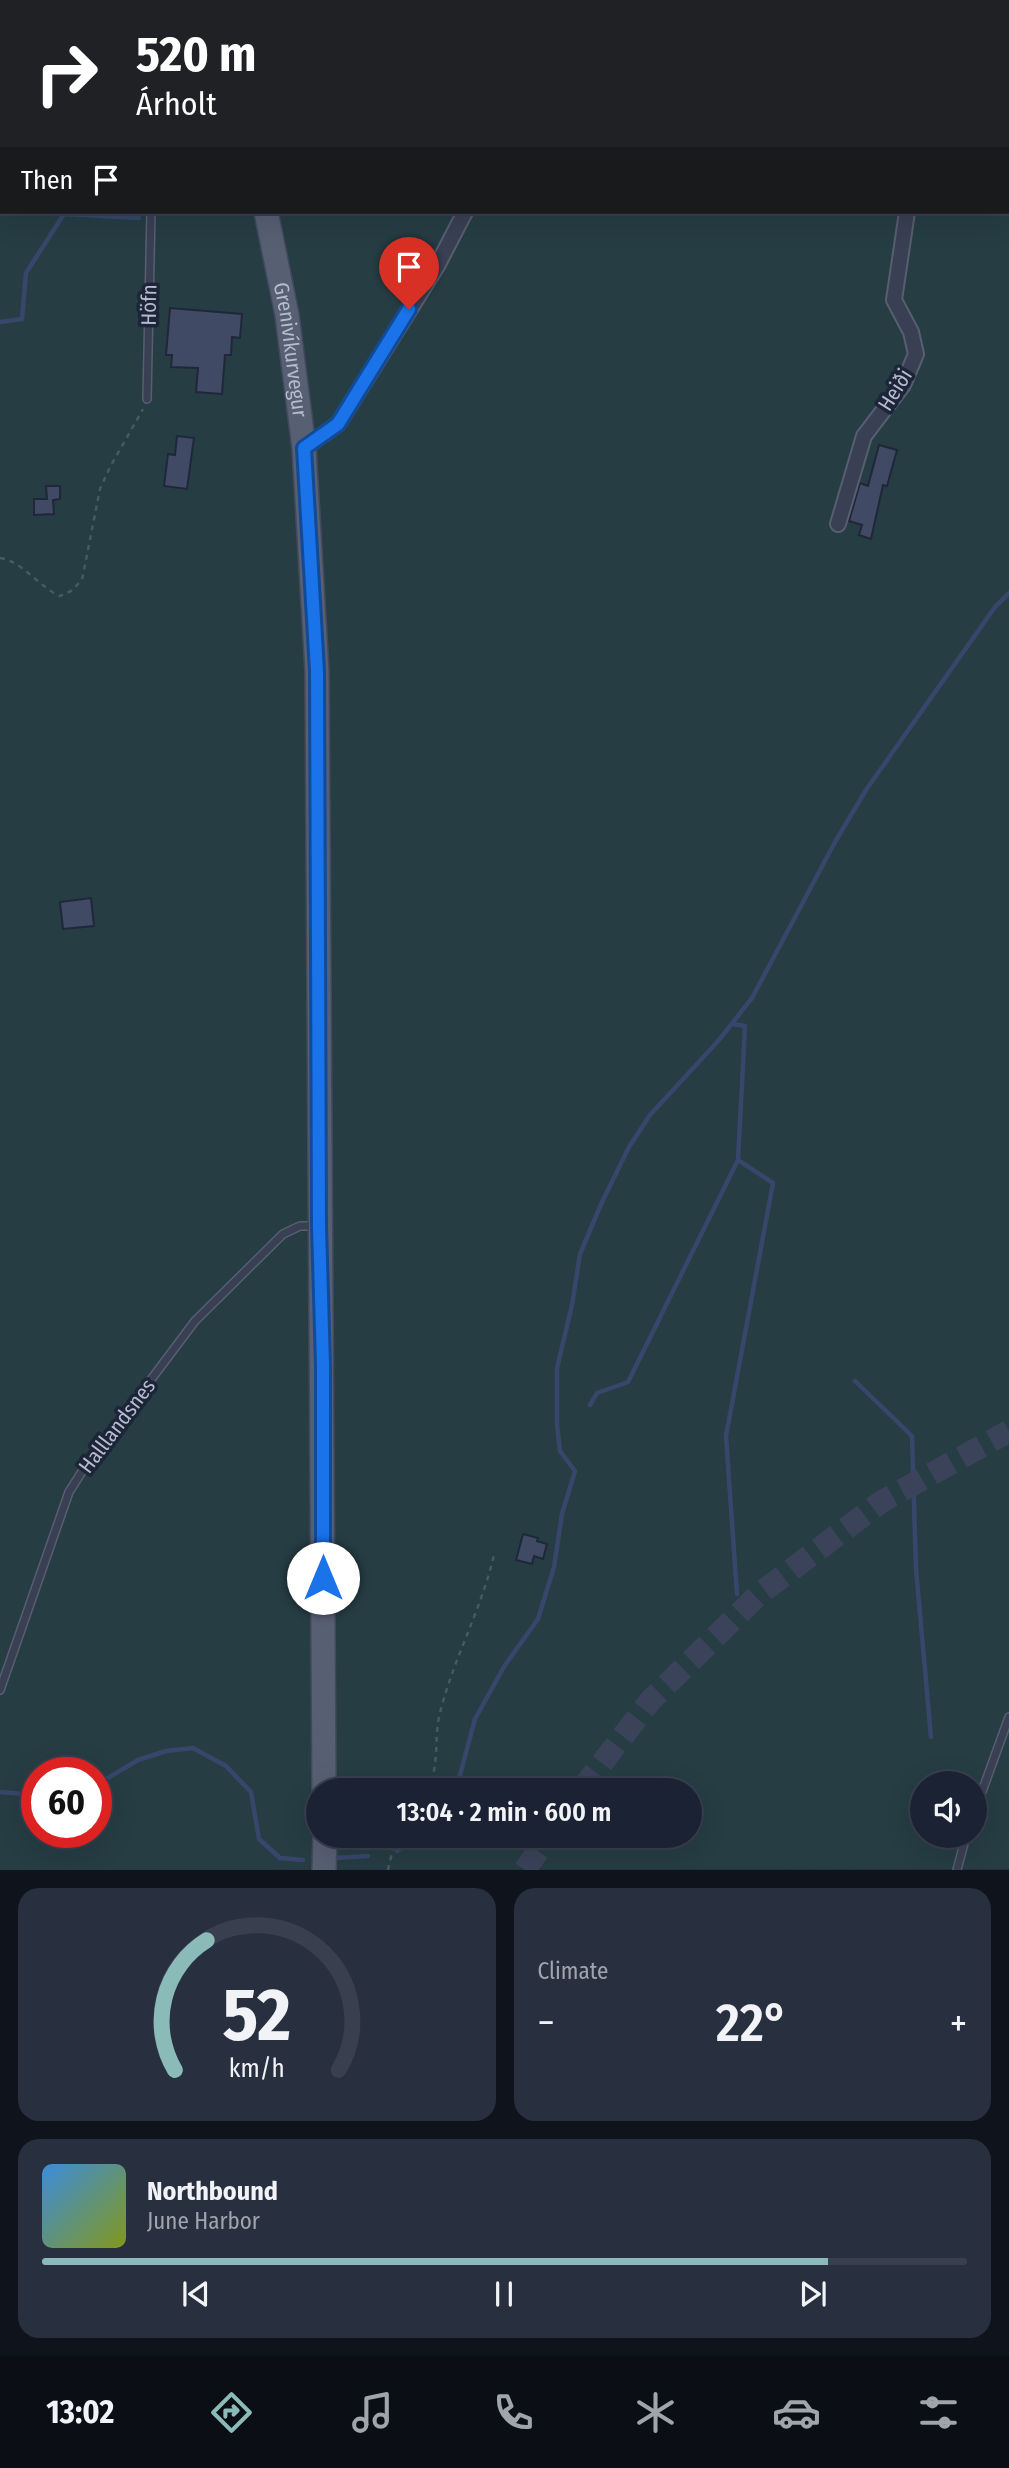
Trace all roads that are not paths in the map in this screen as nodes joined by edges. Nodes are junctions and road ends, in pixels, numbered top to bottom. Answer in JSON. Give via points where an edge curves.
{"nodes":[{"id":1,"x":151,"y":214,"type":"edge"},
{"id":2,"x":266,"y":214,"type":"edge"},
{"id":3,"x":464,"y":214,"type":"edge"},
{"id":4,"x":907,"y":214,"type":"edge"},
{"id":5,"x":147,"y":399,"type":"road end"},
{"id":6,"x":304,"y":448,"type":"junction"},
{"id":7,"x":838,"y":524,"type":"dead end"},
{"id":8,"x":319,"y":1226,"type":"junction"},
{"id":9,"x":0,"y":1690,"type":"edge"},
{"id":10,"x":1009,"y":1717,"type":"edge"},
{"id":11,"x":324,"y":1778,"type":"edge"},
{"id":12,"x":987,"y":1778,"type":"edge"},
{"id":13,"x":325,"y":1848,"type":"edge"},
{"id":14,"x":963,"y":1848,"type":"edge"},
{"id":15,"x":324,"y":1870,"type":"edge"},
{"id":16,"x":957,"y":1870,"type":"edge"}],
"edges":[{"from":1,"to":5,"type":"lane","name":"Höfn"},
{"from":2,"to":6,"type":"main road","name":"Grenivíkurvegur","via":[[287,315]]},
{"from":3,"to":6,"type":"street","via":[[437,266],[338,424]]},
{"from":4,"to":7,"type":"street","name":"Heiði","via":[[894,300],[911,332],[916,354],[903,384],[864,436]]},
{"from":6,"to":8,"type":"main road","name":"Grenivíkurvegur","via":[[317,671]]},
{"from":8,"to":9,"type":"lane","name":"Halllandsnes","via":[[300,1226],[283,1234],[195,1321],[83,1470],[69,1492]]},
{"from":8,"to":11,"type":"main road","name":"Grenivíkurvegur"},
{"from":10,"to":12,"type":"lane"},
{"from":13,"to":15,"type":"main road"},
{"from":14,"to":16,"type":"lane"}]}
